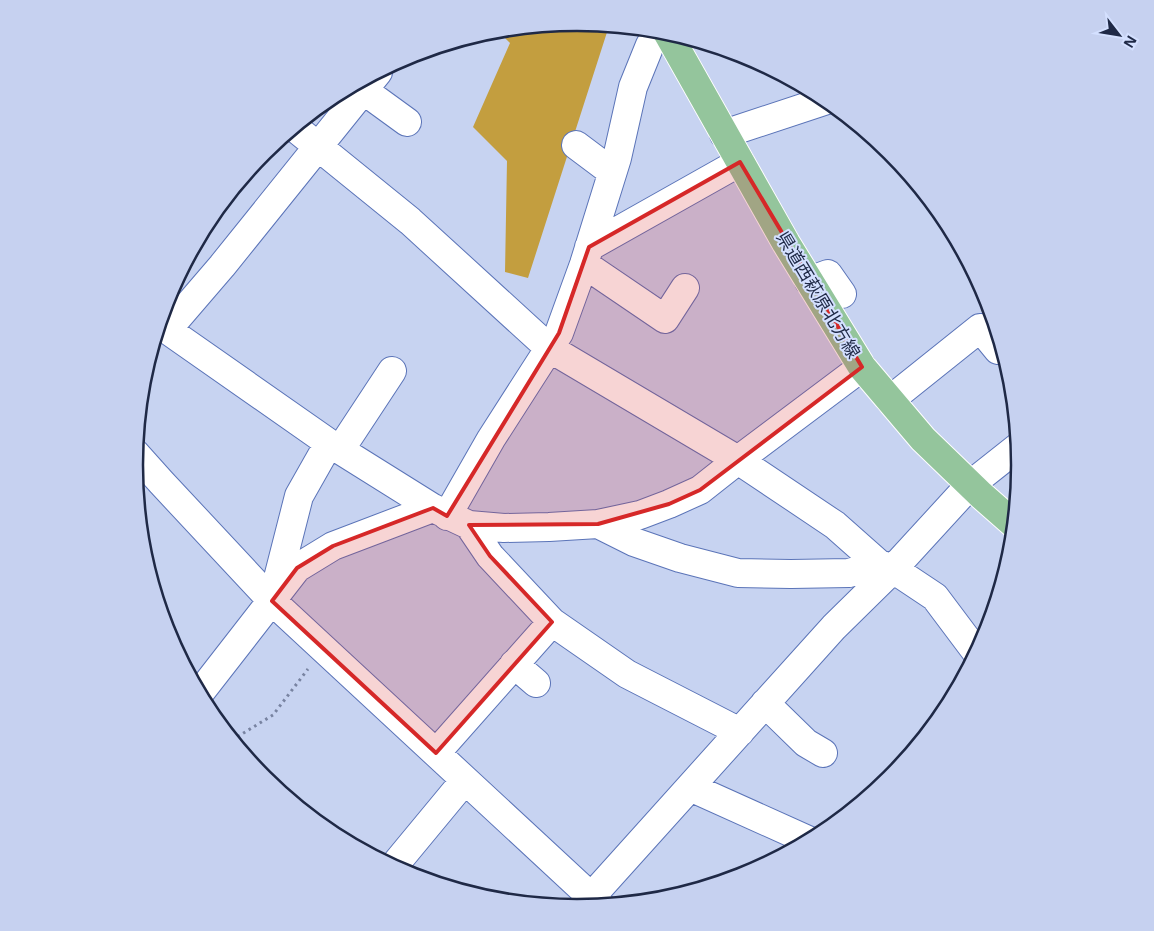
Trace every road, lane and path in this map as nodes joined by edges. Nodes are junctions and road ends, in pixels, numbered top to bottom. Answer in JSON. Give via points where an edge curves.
{"nodes":[{"id":1,"x":657,"y":39,"type":"edge"},
{"id":2,"x":672,"y":42,"type":"edge"},
{"id":3,"x":372,"y":83,"type":"edge"},
{"id":4,"x":366,"y":86,"type":"edge"},
{"id":5,"x":817,"y":103,"type":"edge"},
{"id":6,"x":407,"y":122,"type":"dead end"},
{"id":7,"x":299,"y":132,"type":"edge"},
{"id":8,"x":724,"y":134,"type":"junction"},
{"id":9,"x":576,"y":145,"type":"dead end"},
{"id":10,"x":318,"y":146,"type":"junction"},
{"id":11,"x":740,"y":162,"type":"junction"},
{"id":12,"x":612,"y":172,"type":"junction"},
{"id":13,"x":587,"y":255,"type":"junction"},
{"id":14,"x":809,"y":281,"type":"junction"},
{"id":15,"x":686,"y":288,"type":"dead end"},
{"id":16,"x":842,"y":294,"type":"dead end"},
{"id":17,"x":167,"y":323,"type":"edge"},
{"id":18,"x":165,"y":329,"type":"edge"},
{"id":19,"x":993,"y":344,"type":"edge"},
{"id":20,"x":549,"y":348,"type":"junction"},
{"id":21,"x":862,"y":367,"type":"junction"},
{"id":22,"x":392,"y":371,"type":"dead end"},
{"id":23,"x":890,"y":400,"type":"junction"},
{"id":24,"x":335,"y":446,"type":"junction"},
{"id":25,"x":1011,"y":454,"type":"edge"},
{"id":26,"x":738,"y":460,"type":"junction"},
{"id":27,"x":143,"y":462,"type":"edge"},
{"id":28,"x":970,"y":485,"type":"junction"},
{"id":29,"x":450,"y":516,"type":"junction"},
{"id":30,"x":1008,"y":519,"type":"edge"},
{"id":31,"x":598,"y":524,"type":"junction"},
{"id":32,"x":886,"y":566,"type":"junction"},
{"id":33,"x":272,"y":601,"type":"junction"},
{"id":34,"x":552,"y":622,"type":"junction"},
{"id":35,"x":972,"y":646,"type":"edge"},
{"id":36,"x":323,"y":649,"type":"junction"},
{"id":37,"x":514,"y":664,"type":"junction"},
{"id":38,"x":536,"y":683,"type":"dead end"},
{"id":39,"x":204,"y":688,"type":"edge"},
{"id":40,"x":765,"y":703,"type":"junction"},
{"id":41,"x":740,"y":732,"type":"junction"},
{"id":42,"x":238,"y":737,"type":"edge"},
{"id":43,"x":436,"y":753,"type":"junction"},
{"id":44,"x":823,"y":753,"type":"dead end"},
{"id":45,"x":465,"y":780,"type":"junction"},
{"id":46,"x":690,"y":787,"type":"junction"},
{"id":47,"x":802,"y":837,"type":"edge"},
{"id":48,"x":398,"y":861,"type":"edge"},
{"id":49,"x":594,"y":899,"type":"edge"},
{"id":50,"x":597,"y":899,"type":"edge"}],
"edges":[{"from":1,"to":12,"type":"street","via":[[650,45],[633,87]]},
{"from":2,"to":8,"type":"main road","name":"県道西萩原北方線"},
{"from":3,"to":6,"type":"street"},
{"from":4,"to":10,"type":"street"},
{"from":5,"to":8,"type":"street"},
{"from":7,"to":10,"type":"street"},
{"from":8,"to":11,"type":"main road","name":"県道西萩原北方線"},
{"from":9,"to":12,"type":"street"},
{"from":10,"to":17,"type":"street","via":[[222,266]]},
{"from":10,"to":20,"type":"street","via":[[410,220]]},
{"from":11,"to":13,"type":"street"},
{"from":11,"to":14,"type":"main road","name":"県道西萩原北方線"},
{"from":12,"to":13,"type":"street"},
{"from":13,"to":15,"type":"street","via":[[665,318]]},
{"from":13,"to":20,"type":"street","via":[[559,333]]},
{"from":14,"to":16,"type":"street","via":[[828,274]]},
{"from":14,"to":21,"type":"main road","name":"県道西萩原北方線"},
{"from":18,"to":24,"type":"street"},
{"from":19,"to":23,"type":"street","via":[[980,328]]},
{"from":20,"to":26,"type":"street"},
{"from":20,"to":29,"type":"street","via":[[491,439]]},
{"from":21,"to":23,"type":"main road","name":"県道西萩原北方線"},
{"from":21,"to":26,"type":"street"},
{"from":22,"to":24,"type":"street"},
{"from":23,"to":28,"type":"main road","name":"県道西萩原北方線","via":[[923,440]]},
{"from":24,"to":29,"type":"street"},
{"from":24,"to":33,"type":"street","via":[[299,496]]},
{"from":25,"to":28,"type":"street"},
{"from":26,"to":31,"type":"street","via":[[700,490],[640,514]]},
{"from":26,"to":32,"type":"street","via":[[835,525]]},
{"from":27,"to":33,"type":"street"},
{"from":28,"to":30,"type":"main road","name":"県道西萩原北方線"},
{"from":28,"to":32,"type":"street"},
{"from":29,"to":31,"type":"street","via":[[504,528]]},
{"from":29,"to":33,"type":"street","via":[[333,546],[296,568]]},
{"from":29,"to":34,"type":"street"},
{"from":31,"to":32,"type":"street","via":[[634,542],[680,558],[738,572],[849,573]]},
{"from":32,"to":35,"type":"street","via":[[934,597]]},
{"from":32,"to":40,"type":"street"},
{"from":33,"to":36,"type":"street"},
{"from":33,"to":39,"type":"street"},
{"from":34,"to":37,"type":"street"},
{"from":34,"to":41,"type":"street","via":[[627,674]]},
{"from":36,"to":42,"type":"path","via":[[273,715]]},
{"from":36,"to":43,"type":"street"},
{"from":37,"to":38,"type":"street"},
{"from":37,"to":43,"type":"street"},
{"from":40,"to":41,"type":"street"},
{"from":40,"to":44,"type":"street","via":[[806,743]]},
{"from":41,"to":46,"type":"street"},
{"from":43,"to":45,"type":"street"},
{"from":45,"to":48,"type":"street"},
{"from":45,"to":49,"type":"street"},
{"from":46,"to":47,"type":"street"},
{"from":46,"to":50,"type":"street"}]}
